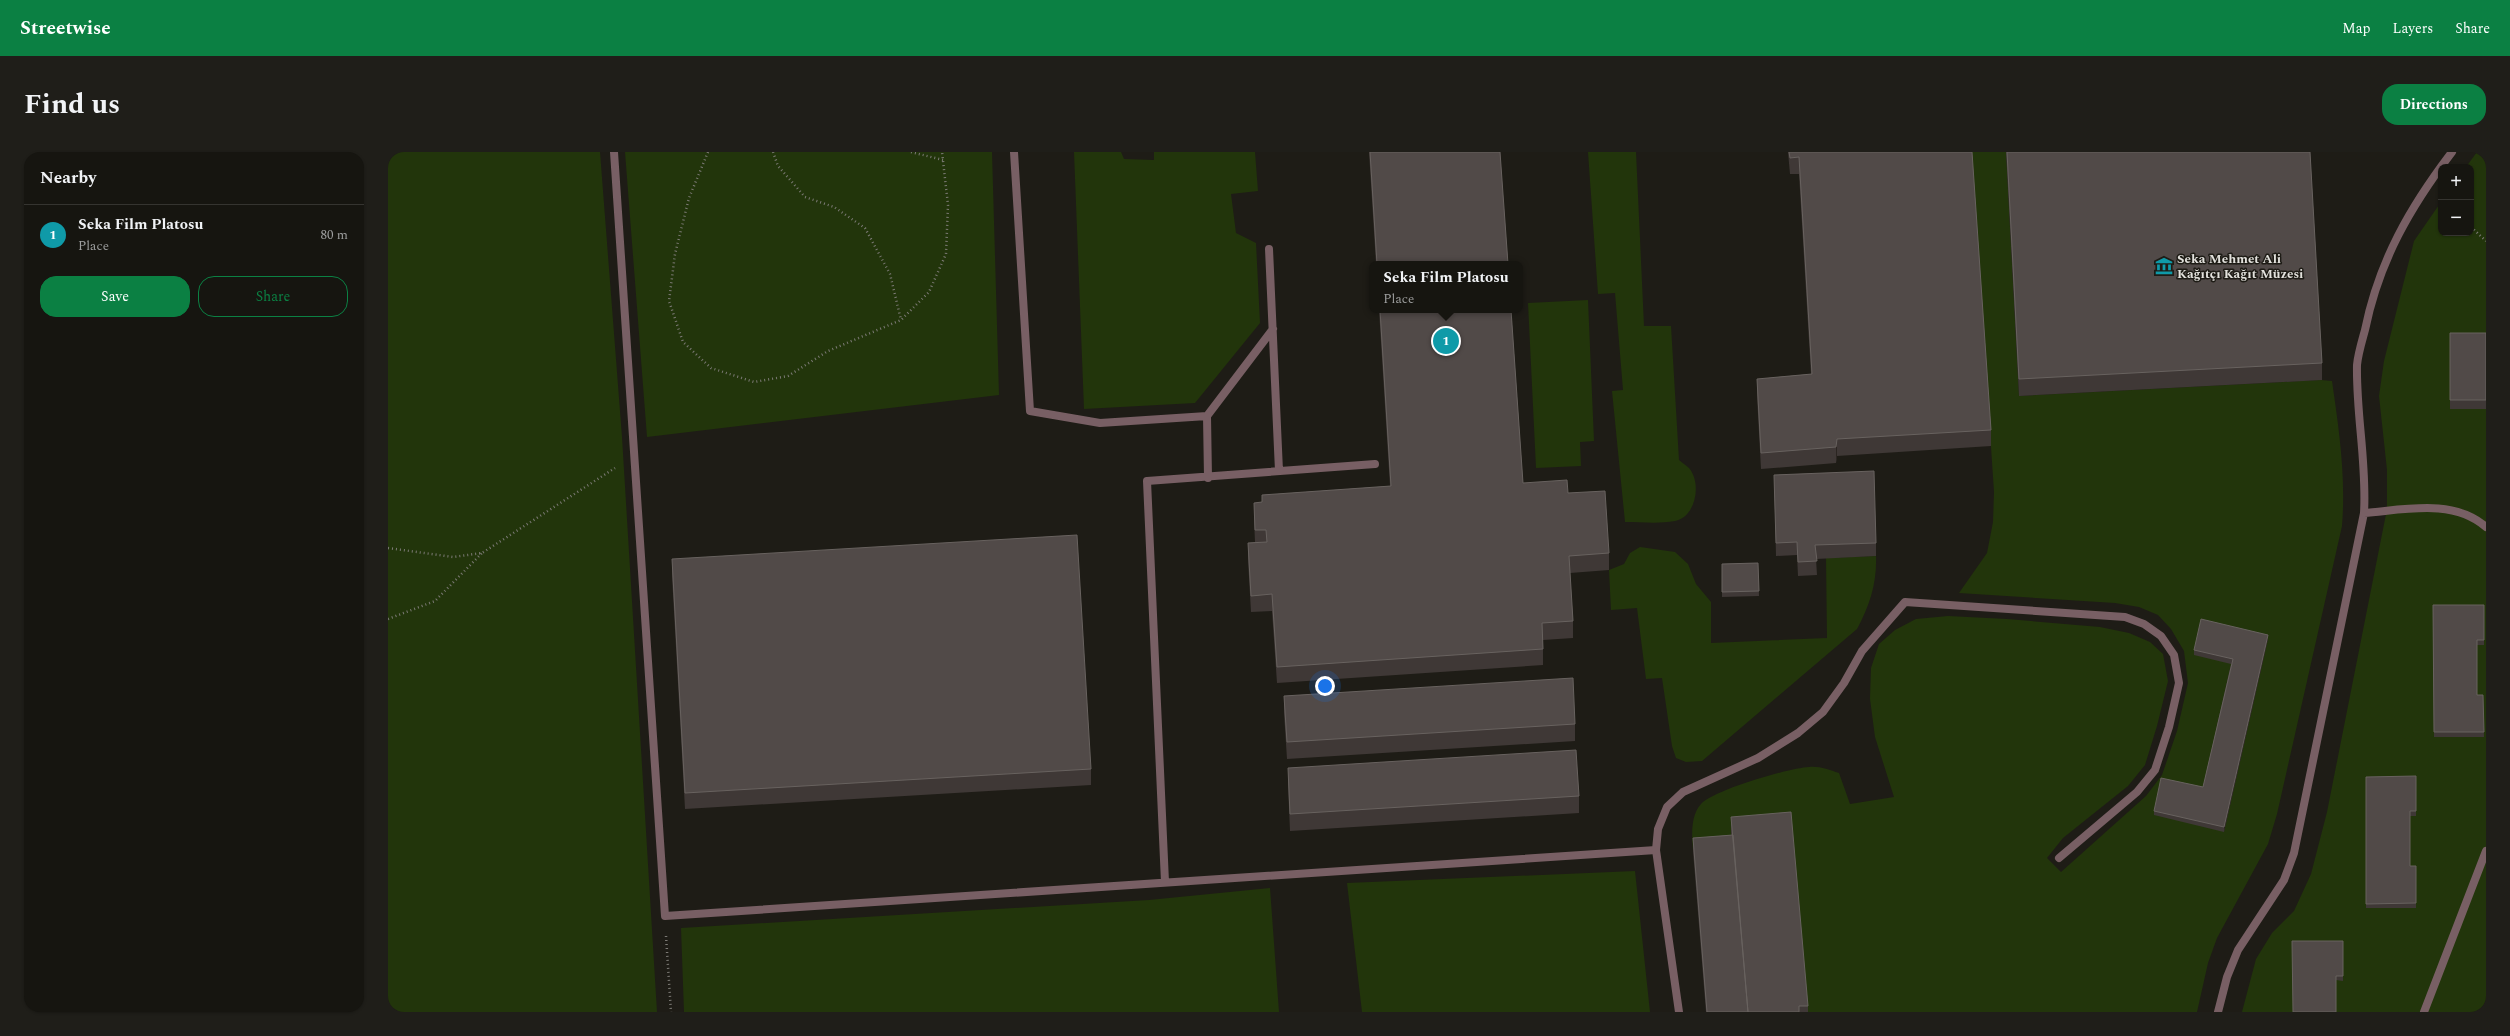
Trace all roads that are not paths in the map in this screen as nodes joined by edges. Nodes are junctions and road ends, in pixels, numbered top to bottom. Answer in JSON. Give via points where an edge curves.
{"nodes":[{"id":1,"x":614,"y":152,"type":"edge"},
{"id":2,"x":1014,"y":152,"type":"edge"},
{"id":3,"x":2452,"y":152,"type":"edge"},
{"id":4,"x":1269,"y":249,"type":"dead end"},
{"id":5,"x":1273,"y":329,"type":"junction"},
{"id":6,"x":1207,"y":416,"type":"junction"},
{"id":7,"x":1375,"y":464,"type":"dead end"},
{"id":8,"x":1279,"y":471,"type":"junction"},
{"id":9,"x":1208,"y":478,"type":"junction"},
{"id":10,"x":2364,"y":513,"type":"junction"},
{"id":11,"x":2486,"y":526,"type":"edge"},
{"id":12,"x":1656,"y":850,"type":"junction"},
{"id":13,"x":2486,"y":851,"type":"edge"},
{"id":14,"x":2059,"y":858,"type":"dead end"},
{"id":15,"x":1165,"y":882,"type":"junction"},
{"id":16,"x":1679,"y":1012,"type":"edge"},
{"id":17,"x":2218,"y":1012,"type":"edge"},
{"id":18,"x":2424,"y":1012,"type":"edge"}],
"edges":[{"from":1,"to":15,"type":"lane","via":[[665,916]]},
{"from":2,"to":6,"type":"lane","via":[[1030,411],[1100,423]]},
{"from":3,"to":10,"type":"lane","via":[[2400,229],[2382,267],[2368,314],[2357,364],[2366,480]]},
{"from":4,"to":5,"type":"lane"},
{"from":5,"to":6,"type":"lane"},
{"from":5,"to":8,"type":"lane"},
{"from":6,"to":9,"type":"lane"},
{"from":7,"to":8,"type":"lane"},
{"from":8,"to":9,"type":"lane"},
{"from":9,"to":15,"type":"lane","via":[[1147,481]]},
{"from":10,"to":11,"type":"lane","via":[[2443,507],[2477,519]]},
{"from":10,"to":17,"type":"lane","via":[[2294,853],[2284,880],[2238,950],[2227,977]]},
{"from":12,"to":14,"type":"lane","via":[[1658,829],[1667,807],[1683,792],[1758,758],[1803,729],[1823,712],[1844,683],[1862,651],[1905,602],[2125,617],[2156,632],[2174,655],[2179,683],[2155,770],[2137,792]]},
{"from":12,"to":15,"type":"lane"},
{"from":12,"to":16,"type":"lane"},
{"from":13,"to":18,"type":"lane"}]}
